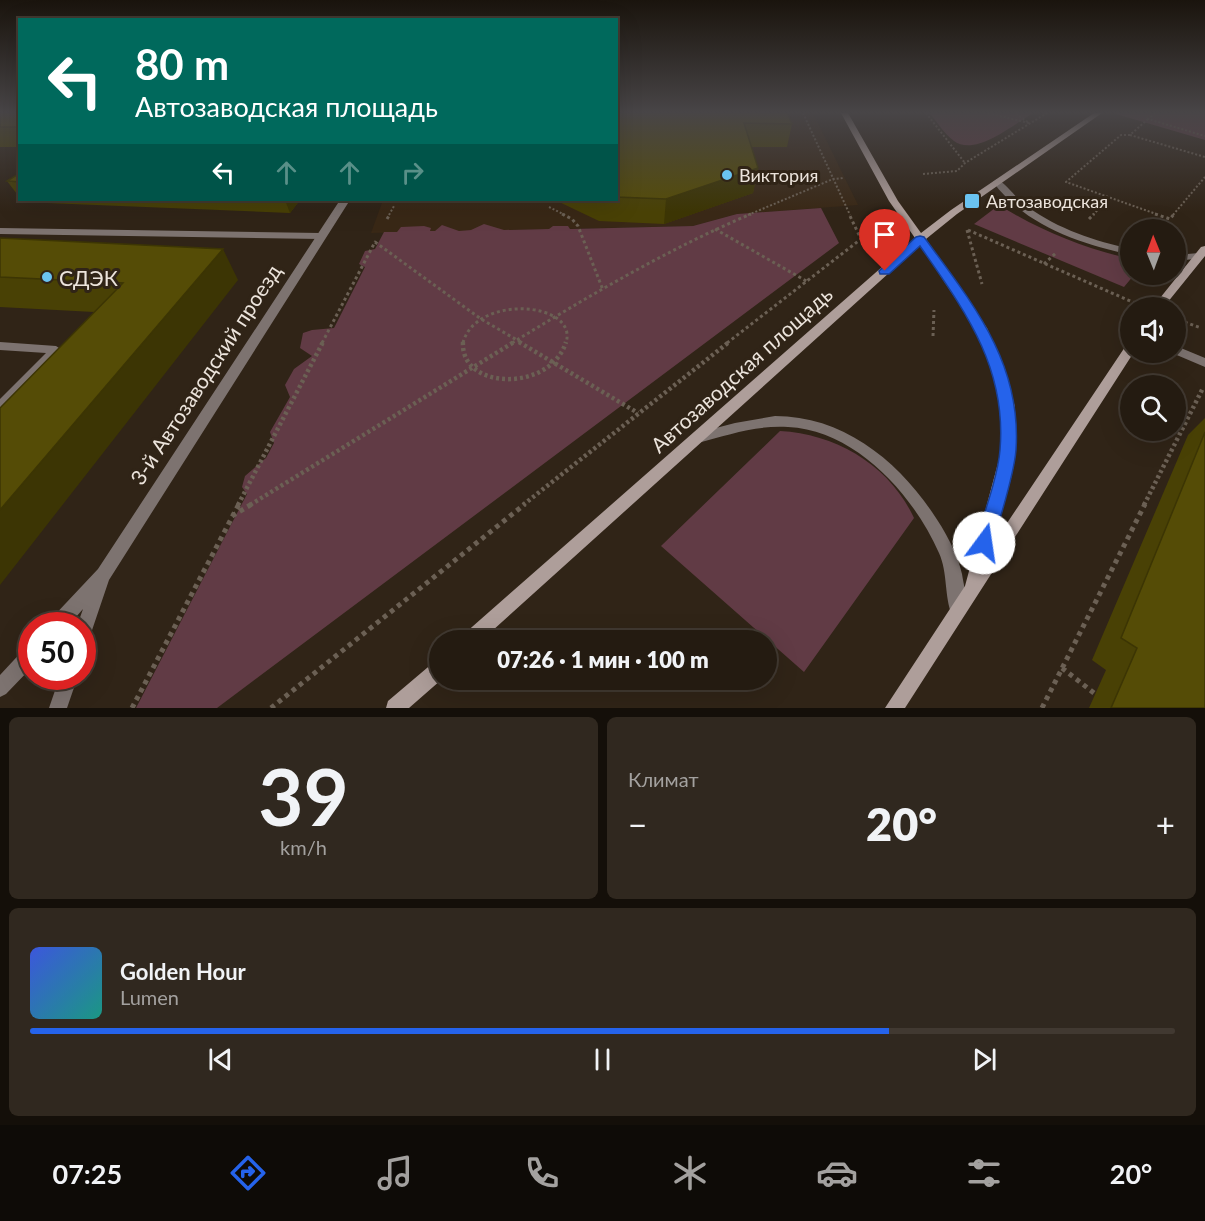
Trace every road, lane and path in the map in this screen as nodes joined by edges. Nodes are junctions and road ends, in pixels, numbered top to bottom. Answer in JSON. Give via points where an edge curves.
{"nodes":[{"id":1,"x":818,"y":146,"type":"edge"},
{"id":2,"x":863,"y":146,"type":"edge"},
{"id":3,"x":952,"y":146,"type":"edge"},
{"id":4,"x":992,"y":146,"type":"edge"},
{"id":5,"x":1049,"y":146,"type":"edge"},
{"id":6,"x":1107,"y":146,"type":"edge"},
{"id":7,"x":1168,"y":146,"type":"edge"},
{"id":8,"x":1205,"y":157,"type":"edge"},
{"id":9,"x":965,"y":163,"type":"junction"},
{"id":10,"x":923,"y":174,"type":"dead end"},
{"id":11,"x":1205,"y":177,"type":"edge"},
{"id":12,"x":844,"y":178,"type":"dead end"},
{"id":13,"x":833,"y":179,"type":"junction"},
{"id":14,"x":997,"y":182,"type":"junction"},
{"id":15,"x":344,"y":201,"type":"edge"},
{"id":16,"x":394,"y":206,"type":"dead end"},
{"id":17,"x":549,"y":207,"type":"dead end"},
{"id":18,"x":387,"y":219,"type":"dead end"},
{"id":19,"x":715,"y":229,"type":"junction"},
{"id":20,"x":0,"y":231,"type":"edge"},
{"id":21,"x":320,"y":236,"type":"junction"},
{"id":22,"x":920,"y":239,"type":"junction"},
{"id":23,"x":1120,"y":250,"type":"edge"},
{"id":24,"x":1202,"y":252,"type":"edge"},
{"id":25,"x":1186,"y":256,"type":"edge"},
{"id":26,"x":808,"y":282,"type":"junction"},
{"id":27,"x":603,"y":290,"type":"junction"},
{"id":28,"x":985,"y":291,"type":"dead end"},
{"id":29,"x":1121,"y":297,"type":"edge"},
{"id":30,"x":1166,"y":297,"type":"edge"},
{"id":31,"x":934,"y":310,"type":"dead end"},
{"id":32,"x":555,"y":317,"type":"junction"},
{"id":33,"x":481,"y":319,"type":"junction"},
{"id":34,"x":1186,"y":323,"type":"edge"},
{"id":35,"x":1201,"y":328,"type":"dead end"},
{"id":36,"x":933,"y":336,"type":"dead end"},
{"id":37,"x":516,"y":341,"type":"junction"},
{"id":38,"x":0,"y":346,"type":"edge"},
{"id":39,"x":1186,"y":354,"type":"edge"},
{"id":40,"x":1120,"y":363,"type":"edge"},
{"id":41,"x":1205,"y":363,"type":"edge"},
{"id":42,"x":555,"y":365,"type":"junction"},
{"id":43,"x":474,"y":369,"type":"junction"},
{"id":44,"x":1203,"y":388,"type":"dead end"},
{"id":45,"x":0,"y":407,"type":"edge"},
{"id":46,"x":638,"y":413,"type":"junction"},
{"id":47,"x":698,"y":438,"type":"junction"},
{"id":48,"x":231,"y":517,"type":"junction"},
{"id":49,"x":104,"y":574,"type":"junction"},
{"id":50,"x":972,"y":589,"type":"junction"},
{"id":51,"x":958,"y":609,"type":"junction"},
{"id":52,"x":69,"y":612,"type":"edge"},
{"id":53,"x":91,"y":612,"type":"edge"},
{"id":54,"x":481,"y":630,"type":"edge"},
{"id":55,"x":18,"y":668,"type":"edge"},
{"id":56,"x":1062,"y":668,"type":"junction"},
{"id":57,"x":429,"y":678,"type":"edge"},
{"id":58,"x":0,"y":688,"type":"edge"},
{"id":59,"x":64,"y":690,"type":"edge"},
{"id":60,"x":1094,"y":693,"type":"dead end"},
{"id":61,"x":58,"y":708,"type":"edge"},
{"id":62,"x":132,"y":708,"type":"edge"},
{"id":63,"x":271,"y":708,"type":"edge"},
{"id":64,"x":394,"y":708,"type":"edge"},
{"id":65,"x":894,"y":708,"type":"edge"},
{"id":66,"x":1042,"y":708,"type":"edge"}],
"edges":[{"from":1,"to":13,"type":"path"},
{"from":2,"to":22,"type":"main road"},
{"from":3,"to":9,"type":"path"},
{"from":4,"to":9,"type":"path"},
{"from":5,"to":14,"type":"main road","name":"Автозаводская площадь"},
{"from":6,"to":11,"type":"path","via":[[1066,182],[1170,219]]},
{"from":7,"to":8,"type":"path"},
{"from":9,"to":10,"type":"path","via":[[957,171]]},
{"from":12,"to":13,"type":"path"},
{"from":13,"to":19,"type":"path"},
{"from":13,"to":26,"type":"path","via":[[861,239]]},
{"from":14,"to":22,"type":"main road","name":"Автозаводская площадь"},
{"from":14,"to":23,"type":"street","via":[[1014,201],[1062,230]]},
{"from":15,"to":21,"type":"street","name":"3-й Автозаводский проезд"},
{"from":16,"to":18,"type":"path"},
{"from":17,"to":27,"type":"path","via":[[578,226]]},
{"from":19,"to":26,"type":"path"},
{"from":19,"to":27,"type":"path"},
{"from":20,"to":21,"type":"street"},
{"from":21,"to":49,"type":"street","name":"3-й Автозаводский проезд"},
{"from":22,"to":47,"type":"main road","name":"Автозаводская площадь"},
{"from":22,"to":50,"type":"main road","via":[[981,328],[999,369],[1008,407],[1008,452]]},
{"from":24,"to":25,"type":"street"},
{"from":24,"to":30,"type":"main road"},
{"from":26,"to":46,"type":"path"},
{"from":27,"to":32,"type":"path"},
{"from":28,"to":29,"type":"path","via":[[967,230]]},
{"from":31,"to":36,"type":"path"},
{"from":32,"to":33,"type":"path","via":[[535,309],[513,308]]},
{"from":32,"to":37,"type":"path"},
{"from":32,"to":42,"type":"path","via":[[568,336],[567,347]]},
{"from":33,"to":37,"type":"path"},
{"from":33,"to":43,"type":"path","via":[[464,336],[462,348]]},
{"from":33,"to":48,"type":"path","via":[[375,242]]},
{"from":34,"to":35,"type":"path"},
{"from":37,"to":42,"type":"path"},
{"from":37,"to":43,"type":"path"},
{"from":38,"to":45,"type":"street","via":[[56,350]]},
{"from":39,"to":41,"type":"street"},
{"from":40,"to":50,"type":"main road"},
{"from":42,"to":43,"type":"path","via":[[521,379],[488,376]]},
{"from":42,"to":46,"type":"path"},
{"from":43,"to":48,"type":"path"},
{"from":44,"to":56,"type":"path"},
{"from":46,"to":63,"type":"path"},
{"from":47,"to":51,"type":"street","via":[[769,422],[800,423],[830,432],[860,448],[897,476],[937,533],[951,562]]},
{"from":47,"to":54,"type":"main road","name":"Автозаводская площадь"},
{"from":48,"to":62,"type":"path"},
{"from":49,"to":52,"type":"street","name":"3-й Автозаводский проезд"},
{"from":49,"to":53,"type":"street","name":"3-й Автозаводский проезд"},
{"from":50,"to":51,"type":"main road"},
{"from":51,"to":65,"type":"main road"},
{"from":55,"to":58,"type":"street"},
{"from":56,"to":60,"type":"path"},
{"from":56,"to":66,"type":"path"},
{"from":57,"to":64,"type":"main road"},
{"from":59,"to":61,"type":"street"}]}
